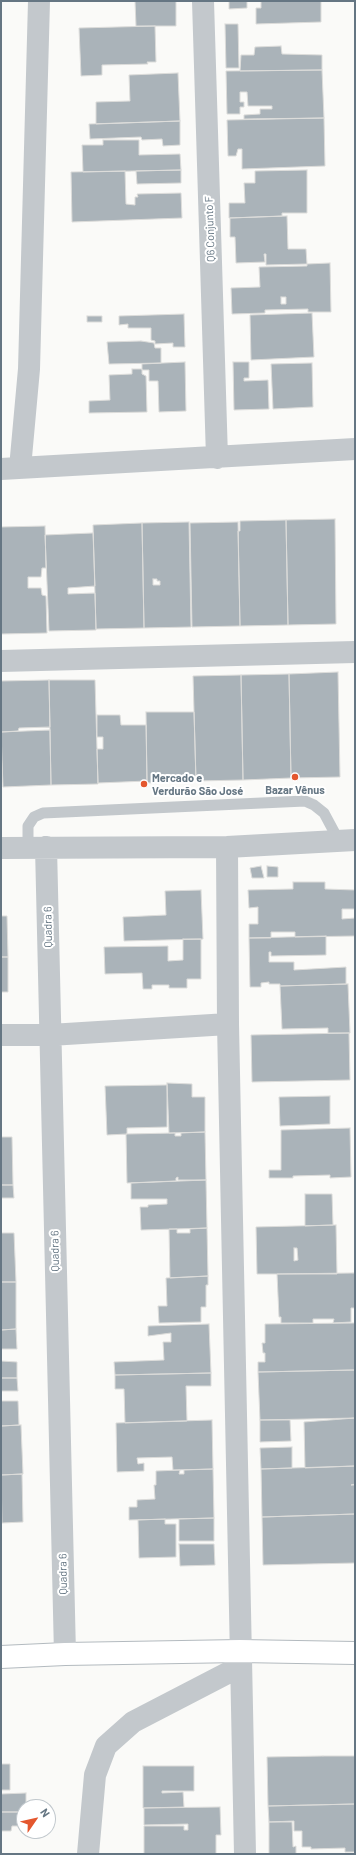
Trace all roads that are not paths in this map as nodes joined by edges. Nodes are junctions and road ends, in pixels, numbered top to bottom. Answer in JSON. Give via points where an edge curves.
{"nodes":[{"id":1,"x":39,"y":1,"type":"edge"},
{"id":2,"x":203,"y":1,"type":"edge"},
{"id":3,"x":355,"y":449,"type":"edge"},
{"id":4,"x":217,"y":458,"type":"junction"},
{"id":5,"x":11,"y":468,"type":"edge"},
{"id":6,"x":355,"y":652,"type":"edge"},
{"id":7,"x":1,"y":661,"type":"edge"},
{"id":8,"x":347,"y":841,"type":"edge"},
{"id":9,"x":37,"y":847,"type":"junction"},
{"id":10,"x":228,"y":847,"type":"junction"},
{"id":11,"x":1,"y":848,"type":"edge"},
{"id":12,"x":228,"y":1024,"type":"junction"},
{"id":13,"x":1,"y":1035,"type":"edge"},
{"id":14,"x":50,"y":1035,"type":"junction"},
{"id":15,"x":355,"y":1653,"type":"edge"},
{"id":16,"x":65,"y":1654,"type":"junction"},
{"id":17,"x":1,"y":1657,"type":"edge"},
{"id":18,"x":240,"y":1659,"type":"junction"},
{"id":19,"x":88,"y":1854,"type":"edge"},
{"id":20,"x":245,"y":1854,"type":"edge"}],
"edges":[{"from":1,"to":5,"type":"street","via":[[29,369]]},
{"from":2,"to":4,"type":"street","name":"Q6 Conjunto F"},
{"from":3,"to":4,"type":"street"},
{"from":4,"to":5,"type":"street"},
{"from":6,"to":7,"type":"street"},
{"from":8,"to":9,"type":"lane","via":[[324,813],[305,801],[43,814],[34,817],[28,826]]},
{"from":8,"to":10,"type":"street"},
{"from":9,"to":10,"type":"street"},
{"from":9,"to":11,"type":"street"},
{"from":9,"to":14,"type":"street","name":"Quadra 6"},
{"from":10,"to":12,"type":"street"},
{"from":12,"to":14,"type":"street"},
{"from":12,"to":18,"type":"street"},
{"from":13,"to":14,"type":"street"},
{"from":14,"to":16,"type":"street","name":"Quadra 6"},
{"from":15,"to":18,"type":"street"},
{"from":16,"to":17,"type":"street"},
{"from":16,"to":18,"type":"street"},
{"from":18,"to":19,"type":"street","via":[[133,1722],[106,1746],[95,1775]]},
{"from":18,"to":20,"type":"street"}]}
